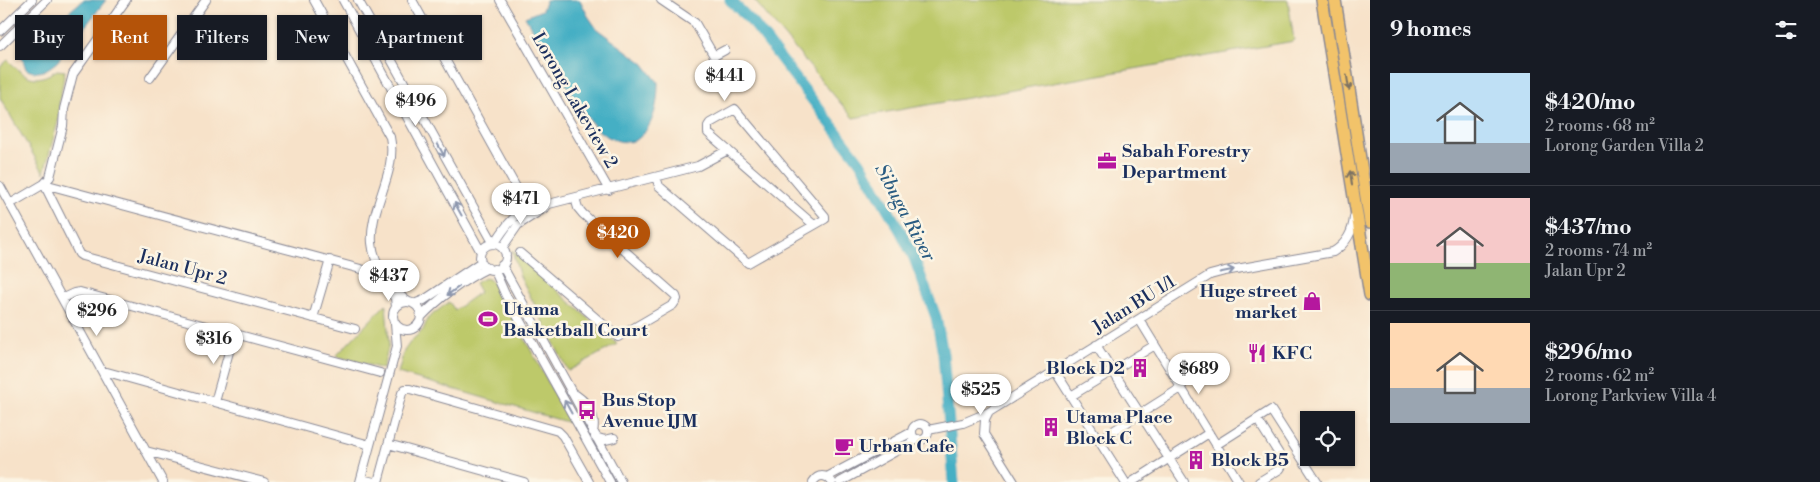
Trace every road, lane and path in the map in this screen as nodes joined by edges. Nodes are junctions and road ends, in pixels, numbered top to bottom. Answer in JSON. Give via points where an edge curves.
{"nodes":[{"id":1,"x":32,"y":0,"type":"edge"},
{"id":2,"x":47,"y":0,"type":"edge"},
{"id":3,"x":126,"y":0,"type":"edge"},
{"id":4,"x":206,"y":0,"type":"edge"},
{"id":5,"x":314,"y":0,"type":"edge"},
{"id":6,"x":343,"y":0,"type":"edge"},
{"id":7,"x":358,"y":0,"type":"edge"},
{"id":8,"x":412,"y":0,"type":"edge"},
{"id":9,"x":500,"y":0,"type":"edge"},
{"id":10,"x":661,"y":0,"type":"edge"},
{"id":11,"x":1322,"y":0,"type":"edge"},
{"id":12,"x":1329,"y":0,"type":"edge"},
{"id":13,"x":1335,"y":0,"type":"edge"},
{"id":14,"x":0,"y":31,"type":"edge"},
{"id":15,"x":0,"y":46,"type":"edge"},
{"id":16,"x":726,"y":50,"type":"dead end"},
{"id":17,"x":1331,"y":56,"type":"junction"},
{"id":18,"x":150,"y":78,"type":"dead end"},
{"id":19,"x":728,"y":150,"type":"junction"},
{"id":20,"x":656,"y":177,"type":"junction"},
{"id":21,"x":44,"y":184,"type":"junction"},
{"id":22,"x":0,"y":186,"type":"edge"},
{"id":23,"x":608,"y":190,"type":"junction"},
{"id":24,"x":575,"y":198,"type":"junction"},
{"id":25,"x":10,"y":204,"type":"junction"},
{"id":26,"x":549,"y":204,"type":"junction"},
{"id":27,"x":1355,"y":205,"type":"junction"},
{"id":28,"x":529,"y":208,"type":"junction"},
{"id":29,"x":532,"y":216,"type":"junction"},
{"id":30,"x":1370,"y":222,"type":"edge"},
{"id":31,"x":814,"y":225,"type":"junction"},
{"id":32,"x":494,"y":244,"type":"junction"},
{"id":33,"x":502,"y":248,"type":"junction"},
{"id":34,"x":481,"y":252,"type":"junction"},
{"id":35,"x":520,"y":253,"type":"dead end"},
{"id":36,"x":330,"y":260,"type":"junction"},
{"id":37,"x":481,"y":262,"type":"junction"},
{"id":38,"x":495,"y":268,"type":"junction"},
{"id":39,"x":382,"y":273,"type":"junction"},
{"id":40,"x":394,"y":291,"type":"junction"},
{"id":41,"x":1370,"y":295,"type":"edge"},
{"id":42,"x":63,"y":298,"type":"junction"},
{"id":43,"x":411,"y":303,"type":"junction"},
{"id":44,"x":396,"y":307,"type":"junction"},
{"id":45,"x":313,"y":318,"type":"junction"},
{"id":46,"x":421,"y":318,"type":"junction"},
{"id":47,"x":1139,"y":319,"type":"junction"},
{"id":48,"x":395,"y":324,"type":"junction"},
{"id":49,"x":355,"y":329,"type":"dead end"},
{"id":50,"x":413,"y":329,"type":"junction"},
{"id":51,"x":234,"y":334,"type":"junction"},
{"id":52,"x":1155,"y":345,"type":"junction"},
{"id":53,"x":398,"y":346,"type":"junction"},
{"id":54,"x":1096,"y":346,"type":"junction"},
{"id":55,"x":1055,"y":371,"type":"junction"},
{"id":56,"x":1112,"y":371,"type":"junction"},
{"id":57,"x":103,"y":372,"type":"junction"},
{"id":58,"x":380,"y":373,"type":"dead end"},
{"id":59,"x":1181,"y":388,"type":"junction"},
{"id":60,"x":1071,"y":396,"type":"junction"},
{"id":61,"x":215,"y":402,"type":"junction"},
{"id":62,"x":989,"y":412,"type":"junction"},
{"id":63,"x":1140,"y":414,"type":"junction"},
{"id":64,"x":1257,"y":419,"type":"junction"},
{"id":65,"x":966,"y":422,"type":"junction"},
{"id":66,"x":928,"y":430,"type":"junction"},
{"id":67,"x":984,"y":430,"type":"junction"},
{"id":68,"x":912,"y":432,"type":"junction"},
{"id":69,"x":1209,"y":433,"type":"junction"},
{"id":70,"x":594,"y":434,"type":"junction"},
{"id":71,"x":614,"y":438,"type":"dead end"},
{"id":72,"x":918,"y":440,"type":"junction"},
{"id":73,"x":1099,"y":440,"type":"junction"},
{"id":74,"x":388,"y":444,"type":"junction"},
{"id":75,"x":370,"y":445,"type":"junction"},
{"id":76,"x":1216,"y":445,"type":"junction"},
{"id":77,"x":603,"y":450,"type":"junction"},
{"id":78,"x":146,"y":451,"type":"junction"},
{"id":79,"x":1169,"y":459,"type":"junction"},
{"id":80,"x":600,"y":465,"type":"junction"},
{"id":81,"x":361,"y":477,"type":"edge"},
{"id":82,"x":829,"y":479,"type":"edge"},
{"id":83,"x":377,"y":480,"type":"edge"},
{"id":84,"x":1235,"y":481,"type":"edge"},
{"id":85,"x":163,"y":482,"type":"edge"},
{"id":86,"x":264,"y":482,"type":"edge"},
{"id":87,"x":524,"y":482,"type":"edge"},
{"id":88,"x":589,"y":482,"type":"edge"},
{"id":89,"x":610,"y":482,"type":"edge"},
{"id":90,"x":621,"y":482,"type":"edge"},
{"id":91,"x":813,"y":482,"type":"edge"},
{"id":92,"x":840,"y":482,"type":"edge"},
{"id":93,"x":1014,"y":482,"type":"edge"},
{"id":94,"x":1125,"y":482,"type":"edge"},
{"id":95,"x":1132,"y":482,"type":"edge"},
{"id":96,"x":1184,"y":482,"type":"edge"},
{"id":97,"x":1259,"y":482,"type":"edge"},
{"id":98,"x":1317,"y":482,"type":"edge"}],
"edges":[{"from":1,"to":14,"type":"street"},
{"from":2,"to":15,"type":"street"},
{"from":3,"to":21,"type":"street","via":[[73,74],[50,177]]},
{"from":4,"to":18,"type":"street"},
{"from":5,"to":39,"type":"street","via":[[391,140],[391,162],[372,241]]},
{"from":34,"to":6,"type":"street","one_way":true},
{"from":7,"to":32,"type":"street","one_way":true},
{"from":8,"to":28,"type":"street"},
{"from":9,"to":23,"type":"street","name":"Lorong Lakeview 2"},
{"from":10,"to":16,"type":"street","via":[[694,23],[714,56]]},
{"from":11,"to":17,"type":"highway"},
{"from":12,"to":17,"type":"highway","via":[[1337,49],[1336,55]]},
{"from":13,"to":30,"type":"highway","one_way":true},
{"from":27,"to":17,"type":"highway","one_way":true},
{"from":19,"to":20,"type":"street","via":[[698,166]]},
{"from":19,"to":31,"type":"street"},
{"from":19,"to":31,"type":"street","via":[[708,133],[708,126],[735,110],[825,216]]},
{"from":20,"to":23,"type":"street"},
{"from":20,"to":31,"type":"street","via":[[659,186],[748,263]]},
{"from":21,"to":25,"type":"street"},
{"from":21,"to":36,"type":"street"},
{"from":21,"to":45,"type":"street","name":"Jalan Upr 2","via":[[82,256]]},
{"from":22,"to":25,"type":"street"},
{"from":23,"to":24,"type":"street"},
{"from":24,"to":26,"type":"street"},
{"from":24,"to":35,"type":"street","via":[[583,214],[676,296],[673,305],[621,336],[615,335]]},
{"from":25,"to":42,"type":"street"},
{"from":26,"to":28,"type":"street"},
{"from":26,"to":29,"type":"street"},
{"from":27,"to":41,"type":"highway"},
{"from":47,"to":27,"type":"street","name":"Jalan BU 1/1","one_way":true,"via":[[1214,274],[1332,252],[1341,246],[1352,230]]},
{"from":28,"to":29,"type":"street"},
{"from":28,"to":32,"type":"street","via":[[510,219]]},
{"from":29,"to":33,"type":"street","via":[[518,225]]},
{"from":32,"to":33,"type":"street"},
{"from":32,"to":34,"type":"street"},
{"from":33,"to":38,"type":"street","via":[[505,259]]},
{"from":34,"to":37,"type":"street"},
{"from":36,"to":39,"type":"street"},
{"from":36,"to":45,"type":"street"},
{"from":37,"to":38,"type":"street"},
{"from":37,"to":43,"type":"street","via":[[424,300]]},
{"from":38,"to":46,"type":"street","one_way":true,"via":[[478,273]]},
{"from":38,"to":70,"type":"street"},
{"from":80,"to":38,"type":"street","one_way":true,"via":[[505,294]]},
{"from":39,"to":40,"type":"street","via":[[387,290]]},
{"from":40,"to":43,"type":"street"},
{"from":40,"to":44,"type":"street"},
{"from":42,"to":51,"type":"street","via":[[80,292]]},
{"from":42,"to":57,"type":"street"},
{"from":43,"to":44,"type":"street"},
{"from":43,"to":46,"type":"street","via":[[419,310]]},
{"from":44,"to":48,"type":"street","via":[[392,315]]},
{"from":45,"to":49,"type":"street","name":"Jalan Upr 2"},
{"from":46,"to":50,"type":"street"},
{"from":47,"to":52,"type":"street"},
{"from":47,"to":54,"type":"street","name":"Jalan BU 1/1"},
{"from":48,"to":50,"type":"street","via":[[405,330]]},
{"from":48,"to":53,"type":"street"},
{"from":50,"to":53,"type":"street"},
{"from":51,"to":58,"type":"street"},
{"from":51,"to":61,"type":"street"},
{"from":52,"to":56,"type":"street"},
{"from":52,"to":59,"type":"street"},
{"from":53,"to":75,"type":"street"},
{"from":54,"to":55,"type":"street","name":"Jalan BU 1/1"},
{"from":54,"to":56,"type":"street"},
{"from":55,"to":60,"type":"street"},
{"from":55,"to":62,"type":"street","name":"Jalan BU 1/1"},
{"from":56,"to":60,"type":"street"},
{"from":56,"to":63,"type":"street"},
{"from":57,"to":61,"type":"street"},
{"from":57,"to":78,"type":"street"},
{"from":59,"to":63,"type":"street"},
{"from":59,"to":69,"type":"street"},
{"from":60,"to":73,"type":"street"},
{"from":61,"to":75,"type":"street"},
{"from":62,"to":65,"type":"street","name":"Jalan BU 1/1"},
{"from":62,"to":67,"type":"street"},
{"from":63,"to":73,"type":"street"},
{"from":63,"to":79,"type":"street"},
{"from":64,"to":76,"type":"street"},
{"from":64,"to":97,"type":"street","via":[[1284,462],[1280,469]]},
{"from":64,"to":98,"type":"street","via":[[1271,410]]},
{"from":65,"to":66,"type":"street","name":"Jalan BU 1/1"},
{"from":65,"to":67,"type":"street"},
{"from":66,"to":68,"type":"street","via":[[920,424]]},
{"from":66,"to":72,"type":"street","via":[[925,438]]},
{"from":67,"to":93,"type":"street"},
{"from":68,"to":72,"type":"street"},
{"from":68,"to":82,"type":"street"},
{"from":69,"to":76,"type":"street"},
{"from":69,"to":79,"type":"street"},
{"from":70,"to":71,"type":"street","via":[[605,440]]},
{"from":70,"to":77,"type":"street"},
{"from":72,"to":92,"type":"street"},
{"from":73,"to":94,"type":"street"},
{"from":74,"to":83,"type":"street"},
{"from":74,"to":87,"type":"street"},
{"from":74,"to":88,"type":"street","via":[[402,393],[410,389],[558,431]]},
{"from":75,"to":81,"type":"street"},
{"from":76,"to":84,"type":"street"},
{"from":77,"to":80,"type":"street"},
{"from":77,"to":90,"type":"street"},
{"from":78,"to":85,"type":"street"},
{"from":78,"to":86,"type":"street"},
{"from":79,"to":95,"type":"street"},
{"from":79,"to":96,"type":"street"},
{"from":80,"to":89,"type":"street"},
{"from":81,"to":83,"type":"street"},
{"from":82,"to":91,"type":"street","via":[[818,476]]}]}
